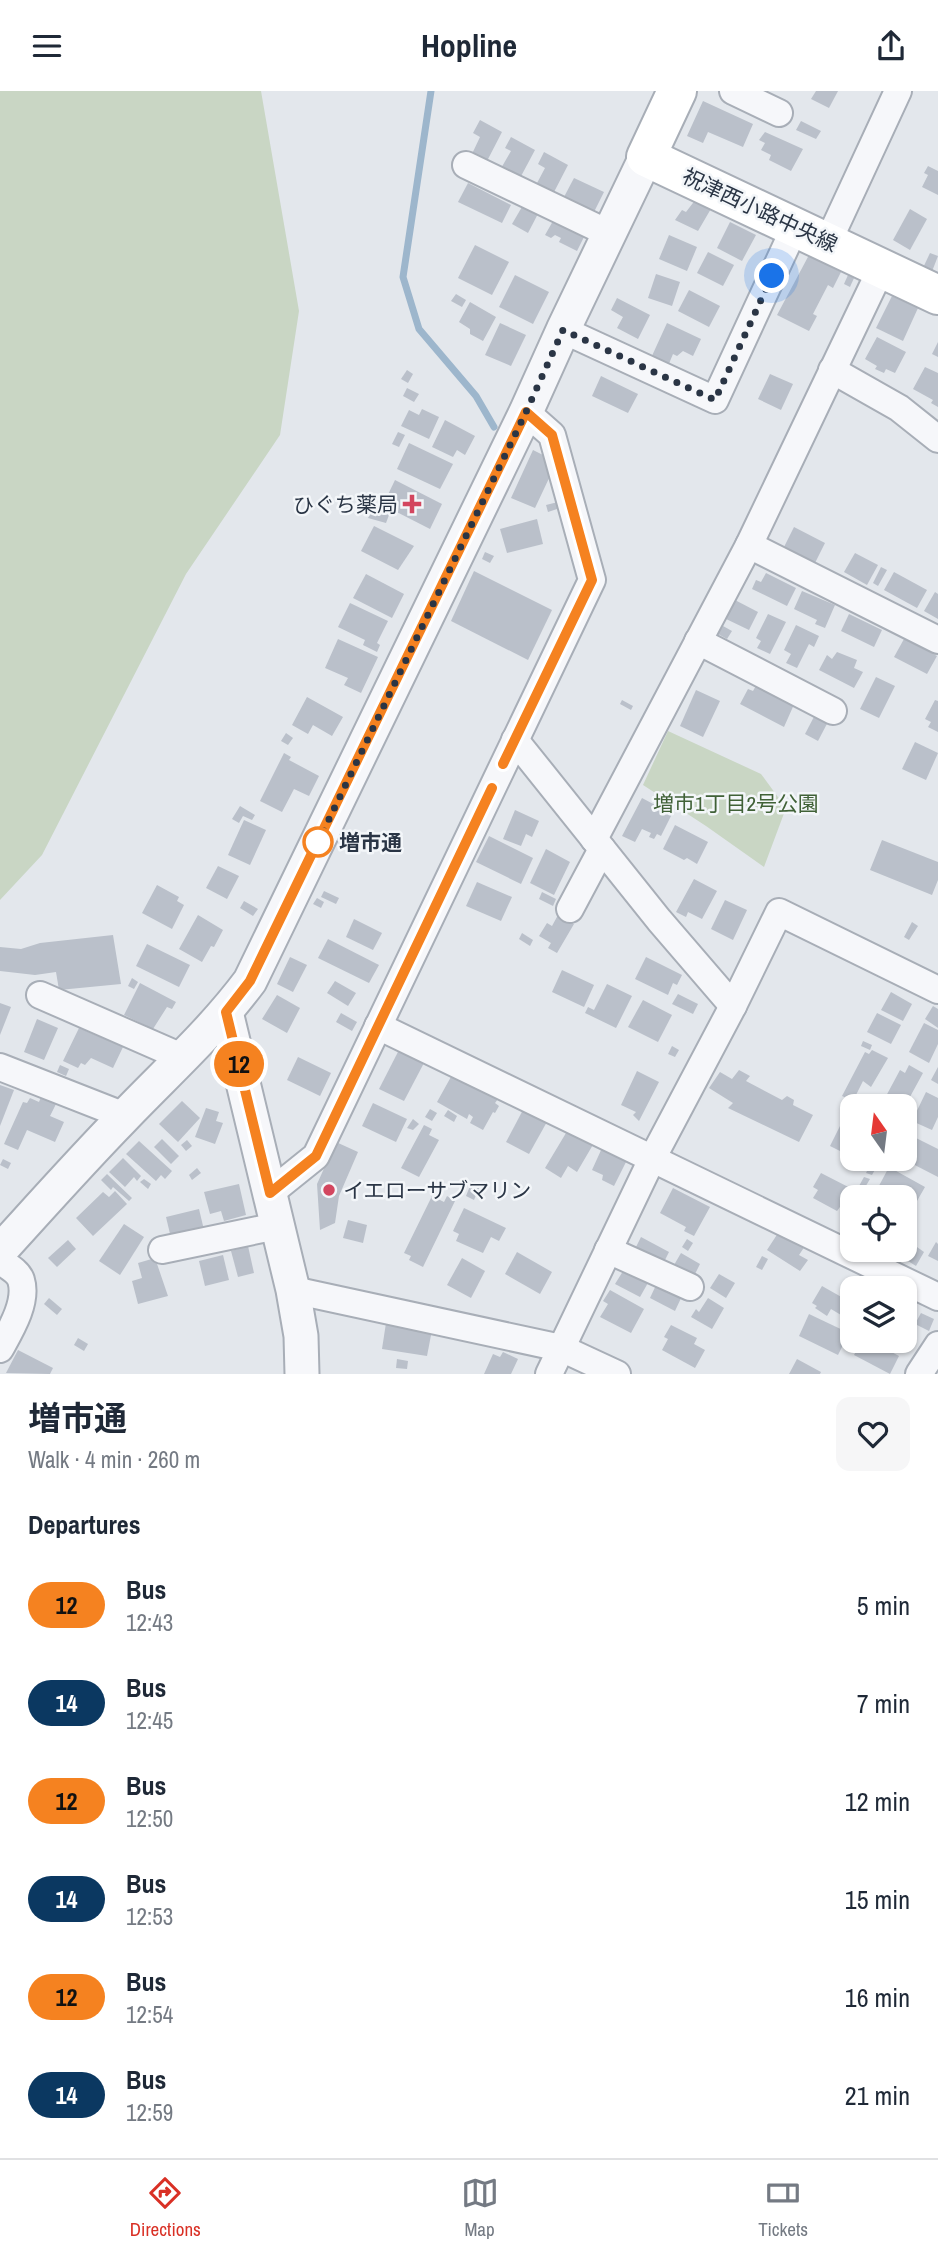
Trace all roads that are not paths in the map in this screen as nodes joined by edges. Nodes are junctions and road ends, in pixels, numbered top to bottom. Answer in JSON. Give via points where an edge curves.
{"nodes":[{"id":1,"x":677,"y":91,"type":"edge"},
{"id":2,"x":733,"y":91,"type":"edge"},
{"id":3,"x":898,"y":91,"type":"edge"},
{"id":4,"x":779,"y":113,"type":"dead end"},
{"id":5,"x":646,"y":157,"type":"junction"},
{"id":6,"x":466,"y":165,"type":"dead end"},
{"id":7,"x":610,"y":234,"type":"junction"},
{"id":8,"x":812,"y":234,"type":"junction"},
{"id":9,"x":882,"y":267,"type":"junction"},
{"id":10,"x":938,"y":295,"type":"edge"},
{"id":11,"x":563,"y":330,"type":"junction"},
{"id":12,"x":832,"y":370,"type":"junction"},
{"id":13,"x":526,"y":412,"type":"junction"},
{"id":14,"x":938,"y":439,"type":"edge"},
{"id":15,"x":749,"y":545,"type":"junction"},
{"id":16,"x":938,"y":640,"type":"edge"},
{"id":17,"x":698,"y":641,"type":"junction"},
{"id":18,"x":833,"y":711,"type":"dead end"},
{"id":19,"x":515,"y":740,"type":"junction"},
{"id":20,"x":598,"y":844,"type":"junction"},
{"id":21,"x":570,"y":909,"type":"dead end"},
{"id":22,"x":938,"y":990,"type":"edge"},
{"id":23,"x":40,"y":995,"type":"dead end"},
{"id":24,"x":733,"y":1006,"type":"junction"},
{"id":25,"x":226,"y":1012,"type":"junction"},
{"id":26,"x":378,"y":1026,"type":"junction"},
{"id":27,"x":184,"y":1058,"type":"junction"},
{"id":28,"x":0,"y":1067,"type":"edge"},
{"id":29,"x":125,"y":1116,"type":"junction"},
{"id":30,"x":652,"y":1159,"type":"junction"},
{"id":31,"x":270,"y":1193,"type":"junction"},
{"id":32,"x":277,"y":1226,"type":"junction"},
{"id":33,"x":162,"y":1250,"type":"dead end"},
{"id":34,"x":608,"y":1250,"type":"junction"},
{"id":35,"x":0,"y":1251,"type":"edge"},
{"id":36,"x":0,"y":1261,"type":"edge"},
{"id":37,"x":690,"y":1287,"type":"dead end"},
{"id":38,"x":293,"y":1290,"type":"junction"},
{"id":39,"x":938,"y":1297,"type":"edge"},
{"id":40,"x":938,"y":1345,"type":"edge"},
{"id":41,"x":561,"y":1347,"type":"junction"},
{"id":42,"x":0,"y":1349,"type":"edge"},
{"id":43,"x":302,"y":1374,"type":"edge"},
{"id":44,"x":549,"y":1374,"type":"edge"},
{"id":45,"x":617,"y":1374,"type":"edge"},
{"id":46,"x":919,"y":1374,"type":"edge"}],
"edges":[{"from":1,"to":5,"type":"main road"},
{"from":2,"to":4,"type":"street"},
{"from":3,"to":8,"type":"street"},
{"from":5,"to":7,"type":"street"},
{"from":5,"to":8,"type":"main road","name":"祝津西小路中央線"},
{"from":6,"to":7,"type":"street"},
{"from":7,"to":11,"type":"street"},
{"from":8,"to":9,"type":"main road","name":"祝津西小路中央線"},
{"from":8,"to":11,"type":"street","via":[[715,400]]},
{"from":9,"to":10,"type":"main road","name":"祝津西小路中央線"},
{"from":9,"to":12,"type":"street"},
{"from":11,"to":13,"type":"street"},
{"from":12,"to":14,"type":"street","via":[[899,408]]},
{"from":12,"to":15,"type":"street"},
{"from":13,"to":19,"type":"street","via":[[552,435],[592,580]]},
{"from":13,"to":25,"type":"street","via":[[250,981]]},
{"from":15,"to":16,"type":"street"},
{"from":15,"to":17,"type":"street"},
{"from":17,"to":18,"type":"street"},
{"from":17,"to":20,"type":"street"},
{"from":19,"to":20,"type":"street"},
{"from":19,"to":26,"type":"street"},
{"from":20,"to":21,"type":"street"},
{"from":20,"to":24,"type":"street"},
{"from":22,"to":24,"type":"street","via":[[779,912]]},
{"from":23,"to":27,"type":"street"},
{"from":24,"to":30,"type":"street"},
{"from":25,"to":27,"type":"street"},
{"from":25,"to":31,"type":"street"},
{"from":26,"to":30,"type":"street"},
{"from":26,"to":31,"type":"street","via":[[316,1156]]},
{"from":27,"to":29,"type":"street"},
{"from":28,"to":29,"type":"street"},
{"from":29,"to":35,"type":"street"},
{"from":30,"to":34,"type":"street"},
{"from":30,"to":39,"type":"street"},
{"from":31,"to":32,"type":"street"},
{"from":32,"to":33,"type":"street"},
{"from":32,"to":38,"type":"street"},
{"from":34,"to":37,"type":"street"},
{"from":34,"to":41,"type":"street"},
{"from":36,"to":42,"type":"street","via":[[21,1279],[22,1296]]},
{"from":38,"to":41,"type":"street"},
{"from":38,"to":43,"type":"street"},
{"from":40,"to":46,"type":"street"},
{"from":41,"to":44,"type":"street"},
{"from":41,"to":45,"type":"street"}]}
